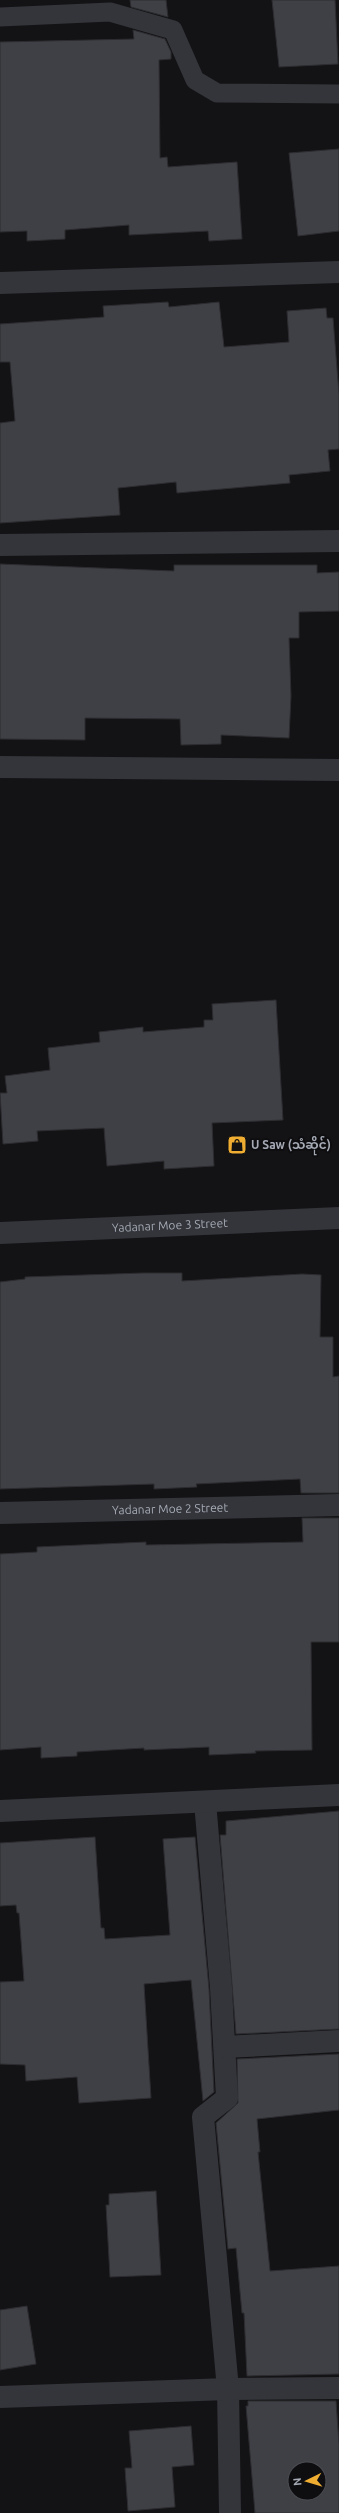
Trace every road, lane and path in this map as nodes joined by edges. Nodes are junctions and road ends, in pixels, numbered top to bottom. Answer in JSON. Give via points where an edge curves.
{"nodes":[{"id":1,"x":0,"y":17,"type":"edge"},
{"id":2,"x":339,"y":94,"type":"edge"},
{"id":3,"x":339,"y":272,"type":"edge"},
{"id":4,"x":0,"y":283,"type":"edge"},
{"id":5,"x":339,"y":540,"type":"edge"},
{"id":6,"x":0,"y":545,"type":"edge"},
{"id":7,"x":0,"y":767,"type":"edge"},
{"id":8,"x":339,"y":770,"type":"edge"},
{"id":9,"x":339,"y":1218,"type":"edge"},
{"id":10,"x":0,"y":1233,"type":"edge"},
{"id":11,"x":339,"y":1505,"type":"edge"},
{"id":12,"x":0,"y":1513,"type":"edge"},
{"id":13,"x":339,"y":1795,"type":"edge"},
{"id":14,"x":204,"y":1802,"type":"junction"},
{"id":15,"x":0,"y":1811,"type":"edge"},
{"id":16,"x":339,"y":2041,"type":"edge"},
{"id":17,"x":225,"y":2047,"type":"junction"},
{"id":18,"x":339,"y":2388,"type":"edge"},
{"id":19,"x":228,"y":2389,"type":"junction"},
{"id":20,"x":0,"y":2396,"type":"edge"},
{"id":21,"x":230,"y":2513,"type":"edge"}],
"edges":[{"from":1,"to":2,"type":"lane","via":[[110,12],[173,30],[194,80],[216,93]]},
{"from":3,"to":4,"type":"street"},
{"from":5,"to":6,"type":"street"},
{"from":7,"to":8,"type":"street"},
{"from":9,"to":10,"type":"street","name":"Yadanar Moe 3 Street"},
{"from":11,"to":12,"type":"street","name":"Yadanar Moe 2 Street"},
{"from":13,"to":14,"type":"street"},
{"from":14,"to":15,"type":"street"},
{"from":14,"to":17,"type":"street"},
{"from":16,"to":17,"type":"street"},
{"from":17,"to":19,"type":"street","via":[[227,2098],[203,2117]]},
{"from":18,"to":19,"type":"street"},
{"from":19,"to":20,"type":"street"},
{"from":19,"to":21,"type":"street"}]}
